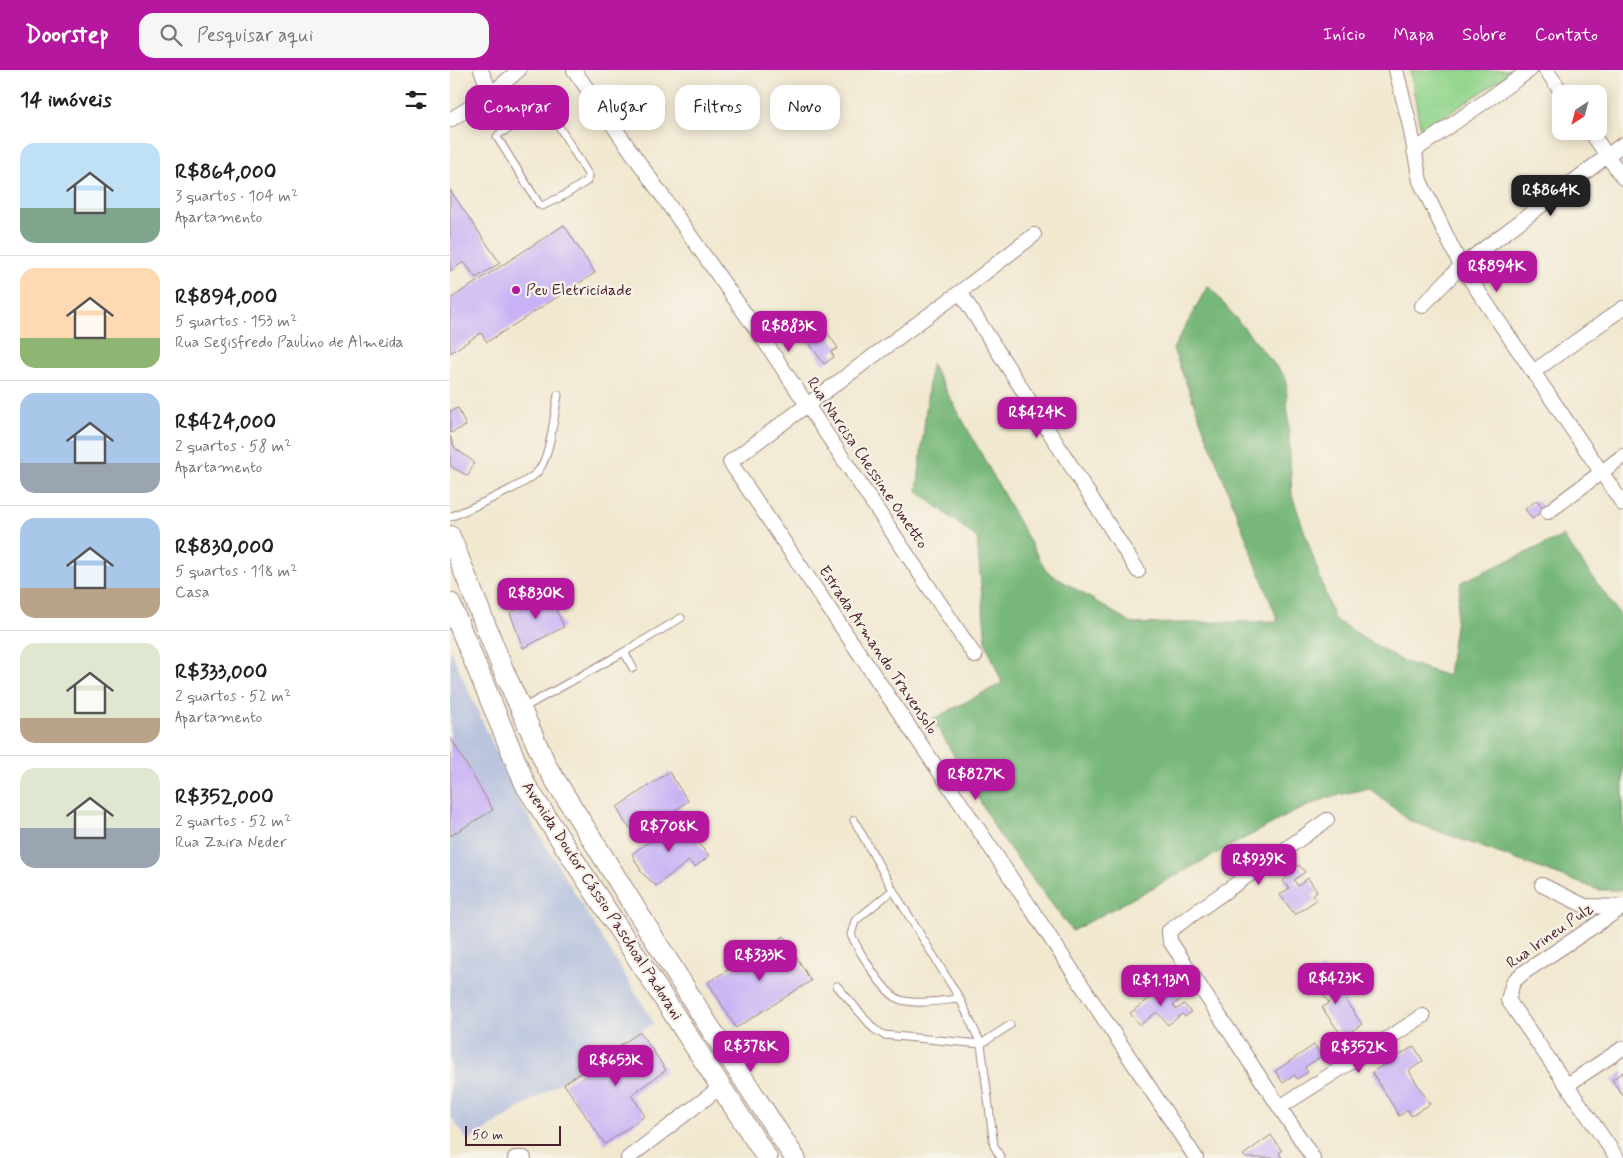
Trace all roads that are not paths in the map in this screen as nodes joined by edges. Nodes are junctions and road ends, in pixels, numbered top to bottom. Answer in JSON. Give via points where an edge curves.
{"nodes":[{"id":1,"x":481,"y":70,"type":"edge"},
{"id":2,"x":519,"y":70,"type":"edge"},
{"id":3,"x":574,"y":70,"type":"edge"},
{"id":4,"x":1396,"y":70,"type":"edge"},
{"id":5,"x":1530,"y":70,"type":"edge"},
{"id":6,"x":1546,"y":70,"type":"edge"},
{"id":7,"x":487,"y":85,"type":"edge"},
{"id":8,"x":502,"y":85,"type":"edge"},
{"id":9,"x":1557,"y":85,"type":"edge"},
{"id":10,"x":465,"y":110,"type":"edge"},
{"id":11,"x":450,"y":120,"type":"edge"},
{"id":12,"x":514,"y":126,"type":"joint"},
{"id":13,"x":1596,"y":140,"type":"edge"},
{"id":14,"x":1623,"y":144,"type":"edge"},
{"id":15,"x":1414,"y":150,"type":"junction"},
{"id":16,"x":1608,"y":156,"type":"junction"},
{"id":17,"x":1623,"y":178,"type":"edge"},
{"id":18,"x":1034,"y":235,"type":"dead end"},
{"id":19,"x":1461,"y":266,"type":"junction"},
{"id":20,"x":960,"y":292,"type":"junction"},
{"id":21,"x":1422,"y":306,"type":"dead end"},
{"id":22,"x":1623,"y":308,"type":"edge"},
{"id":23,"x":1533,"y":372,"type":"junction"},
{"id":24,"x":558,"y":395,"type":"dead end"},
{"id":25,"x":807,"y":405,"type":"junction"},
{"id":26,"x":1623,"y":456,"type":"edge"},
{"id":27,"x":1602,"y":472,"type":"junction"},
{"id":28,"x":1623,"y":504,"type":"edge"},
{"id":29,"x":1548,"y":512,"type":"dead end"},
{"id":30,"x":450,"y":517,"type":"edge"},
{"id":31,"x":450,"y":536,"type":"edge"},
{"id":32,"x":1138,"y":571,"type":"dead end"},
{"id":33,"x":450,"y":604,"type":"edge"},
{"id":34,"x":681,"y":618,"type":"dead end"},
{"id":35,"x":495,"y":649,"type":"junction"},
{"id":36,"x":624,"y":652,"type":"junction"},
{"id":37,"x":975,"y":656,"type":"dead end"},
{"id":38,"x":633,"y":668,"type":"dead end"},
{"id":39,"x":520,"y":709,"type":"junction"},
{"id":40,"x":854,"y":820,"type":"dead end"},
{"id":41,"x":1327,"y":820,"type":"dead end"},
{"id":42,"x":1542,"y":885,"type":"dead end"},
{"id":43,"x":893,"y":890,"type":"junction"},
{"id":44,"x":1623,"y":907,"type":"edge"},
{"id":45,"x":837,"y":986,"type":"dead end"},
{"id":46,"x":960,"y":999,"type":"junction"},
{"id":47,"x":1423,"y":1016,"type":"dead end"},
{"id":48,"x":1010,"y":1025,"type":"dead end"},
{"id":49,"x":981,"y":1044,"type":"junction"},
{"id":50,"x":1623,"y":1048,"type":"edge"},
{"id":51,"x":1567,"y":1085,"type":"junction"},
{"id":52,"x":722,"y":1086,"type":"junction"},
{"id":53,"x":1280,"y":1107,"type":"junction"},
{"id":54,"x":771,"y":1121,"type":"junction"},
{"id":55,"x":514,"y":1158,"type":"edge"},
{"id":56,"x":524,"y":1158,"type":"edge"},
{"id":57,"x":628,"y":1158,"type":"edge"},
{"id":58,"x":767,"y":1158,"type":"edge"},
{"id":59,"x":795,"y":1158,"type":"edge"},
{"id":60,"x":1001,"y":1158,"type":"edge"},
{"id":61,"x":1196,"y":1158,"type":"edge"},
{"id":62,"x":1313,"y":1158,"type":"edge"},
{"id":63,"x":1617,"y":1158,"type":"edge"}],
"edges":[{"from":1,"to":7,"type":"street"},
{"from":2,"to":8,"type":"street"},
{"from":3,"to":25,"type":"street","name":"Rua Narcisa Chessine Ometto","via":[[683,222]]},
{"from":4,"to":15,"type":"street"},
{"from":5,"to":15,"type":"street"},
{"from":6,"to":9,"type":"street"},
{"from":10,"to":11,"type":"street"},
{"from":12,"to":12,"type":"lane","via":[[499,134],[498,140],[539,204],[545,205],[587,180],[586,170],[552,115],[541,112]]},
{"from":13,"to":16,"type":"street"},
{"from":14,"to":16,"type":"street"},
{"from":15,"to":19,"type":"street","via":[[1420,181]]},
{"from":16,"to":17,"type":"street"},
{"from":16,"to":19,"type":"street"},
{"from":18,"to":20,"type":"street"},
{"from":19,"to":21,"type":"street"},
{"from":19,"to":23,"type":"street"},
{"from":20,"to":25,"type":"street"},
{"from":20,"to":32,"type":"street"},
{"from":22,"to":23,"type":"street"},
{"from":23,"to":27,"type":"street"},
{"from":24,"to":30,"type":"lane","via":[[546,456],[539,471]]},
{"from":25,"to":37,"type":"street","name":"Rua Narcisa Chessine Ometto"},
{"from":25,"to":61,"type":"street","name":"Estrada Armando Travensolo","via":[[730,462]]},
{"from":26,"to":27,"type":"street"},
{"from":27,"to":28,"type":"street"},
{"from":27,"to":29,"type":"street"},
{"from":31,"to":35,"type":"main road","name":"Avenida Doutor Cássio Paschoal Padovani"},
{"from":33,"to":35,"type":"main road","via":[[464,614],[477,646],[482,651]]},
{"from":33,"to":52,"type":"main road","name":"Avenida Doutor Cássio Paschoal Padovani","via":[[526,786]]},
{"from":34,"to":36,"type":"lane"},
{"from":35,"to":39,"type":"main road","name":"Avenida Doutor Cássio Paschoal Padovani"},
{"from":36,"to":38,"type":"lane"},
{"from":36,"to":39,"type":"lane"},
{"from":39,"to":54,"type":"main road","name":"Avenida Doutor Cássio Paschoal Padovani","via":[[552,775]]},
{"from":40,"to":43,"type":"lane"},
{"from":41,"to":53,"type":"street","via":[[1169,931],[1170,941]]},
{"from":42,"to":44,"type":"street","via":[[1585,906]]},
{"from":43,"to":46,"type":"lane"},
{"from":43,"to":46,"type":"lane","via":[[852,927],[851,935],[865,962],[902,1000]]},
{"from":44,"to":51,"type":"street","name":"Rua Irineu Pulz","via":[[1513,982],[1508,1000]]},
{"from":45,"to":49,"type":"lane","via":[[874,1029],[884,1035]]},
{"from":46,"to":49,"type":"lane"},
{"from":47,"to":53,"type":"street"},
{"from":48,"to":49,"type":"lane"},
{"from":49,"to":60,"type":"lane","via":[[994,1146]]},
{"from":50,"to":51,"type":"street"},
{"from":51,"to":63,"type":"street"},
{"from":52,"to":54,"type":"main road","via":[[735,1081],[761,1114]]},
{"from":52,"to":57,"type":"street"},
{"from":52,"to":58,"type":"main road","name":"Avenida Doutor Cássio Paschoal Padovani"},
{"from":53,"to":62,"type":"street"},
{"from":54,"to":59,"type":"main road","name":"Avenida Doutor Cássio Paschoal Padovani"},
{"from":55,"to":56,"type":"street"}]}
